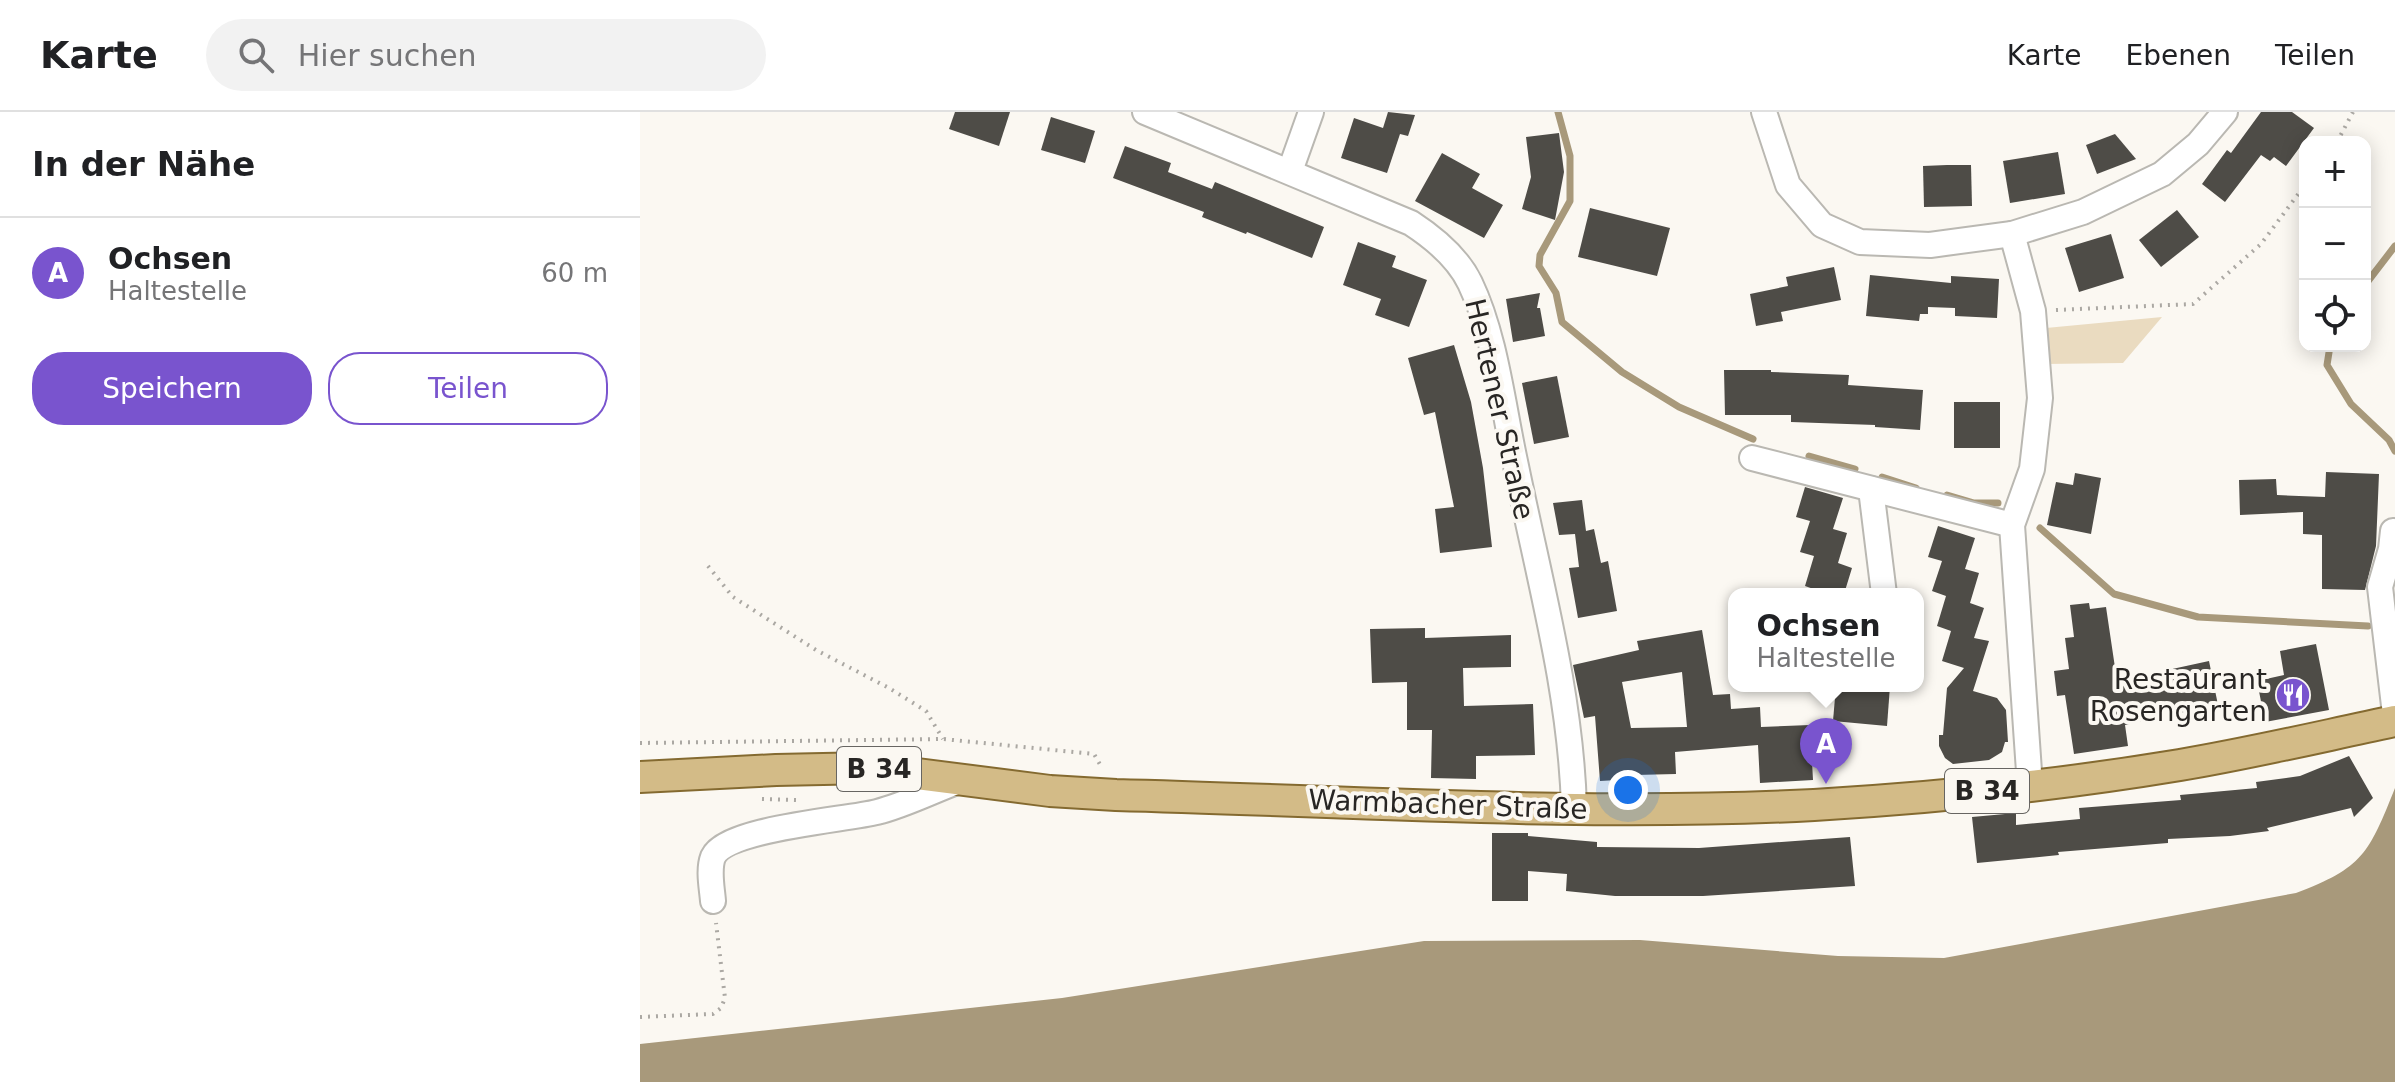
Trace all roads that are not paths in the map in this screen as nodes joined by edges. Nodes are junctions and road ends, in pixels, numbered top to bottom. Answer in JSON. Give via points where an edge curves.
{"nodes":[{"id":1,"x":1145,"y":112,"type":"edge"},
{"id":2,"x":1311,"y":112,"type":"edge"},
{"id":3,"x":1764,"y":112,"type":"edge"},
{"id":4,"x":2225,"y":112,"type":"edge"},
{"id":5,"x":1290,"y":171,"type":"junction"},
{"id":6,"x":2012,"y":234,"type":"junction"},
{"id":7,"x":1752,"y":458,"type":"dead end"},
{"id":8,"x":1871,"y":489,"type":"junction"},
{"id":9,"x":2012,"y":525,"type":"junction"},
{"id":10,"x":2393,"y":531,"type":"dead end"},
{"id":11,"x":1883,"y":588,"type":"edge"},
{"id":12,"x":2395,"y":714,"type":"edge"},
{"id":13,"x":2395,"y":721,"type":"edge"},
{"id":14,"x":640,"y":777,"type":"edge"},
{"id":15,"x":959,"y":781,"type":"junction"},
{"id":16,"x":2030,"y":786,"type":"junction"},
{"id":17,"x":1574,"y":808,"type":"junction"},
{"id":18,"x":713,"y":901,"type":"road end"}],
"edges":[{"from":1,"to":5,"type":"street","name":"Hertener Straße"},
{"from":2,"to":5,"type":"street"},
{"from":3,"to":6,"type":"street","via":[[1788,185],[1822,225],[1860,242],[1930,245]]},
{"from":4,"to":6,"type":"street","via":[[2162,174],[2083,212]]},
{"from":5,"to":17,"type":"street","name":"Hertener Straße","via":[[1411,223],[1430,235],[1469,280],[1490,345],[1561,683]]},
{"from":6,"to":9,"type":"street","via":[[2033,311],[2040,398],[2032,469]]},
{"from":7,"to":8,"type":"street"},
{"from":8,"to":9,"type":"street"},
{"from":8,"to":11,"type":"street"},
{"from":9,"to":16,"type":"street"},
{"from":10,"to":12,"type":"street","via":[[2380,587]]},
{"from":13,"to":16,"type":"main road","name":"Warmbacher Straße","number":"B 34","via":[[2181,765]]},
{"from":14,"to":15,"type":"main road","name":"Warmbacher Straße","number":"B 34","via":[[870,768]]},
{"from":15,"to":17,"type":"main road","name":"Warmbacher Straße","number":"B 34","via":[[1116,795]]},
{"from":15,"to":18,"type":"street","via":[[878,812],[761,832],[725,845],[713,857]]},
{"from":16,"to":17,"type":"main road","name":"Warmbacher Straße","number":"B 34","via":[[1814,805]]}]}
